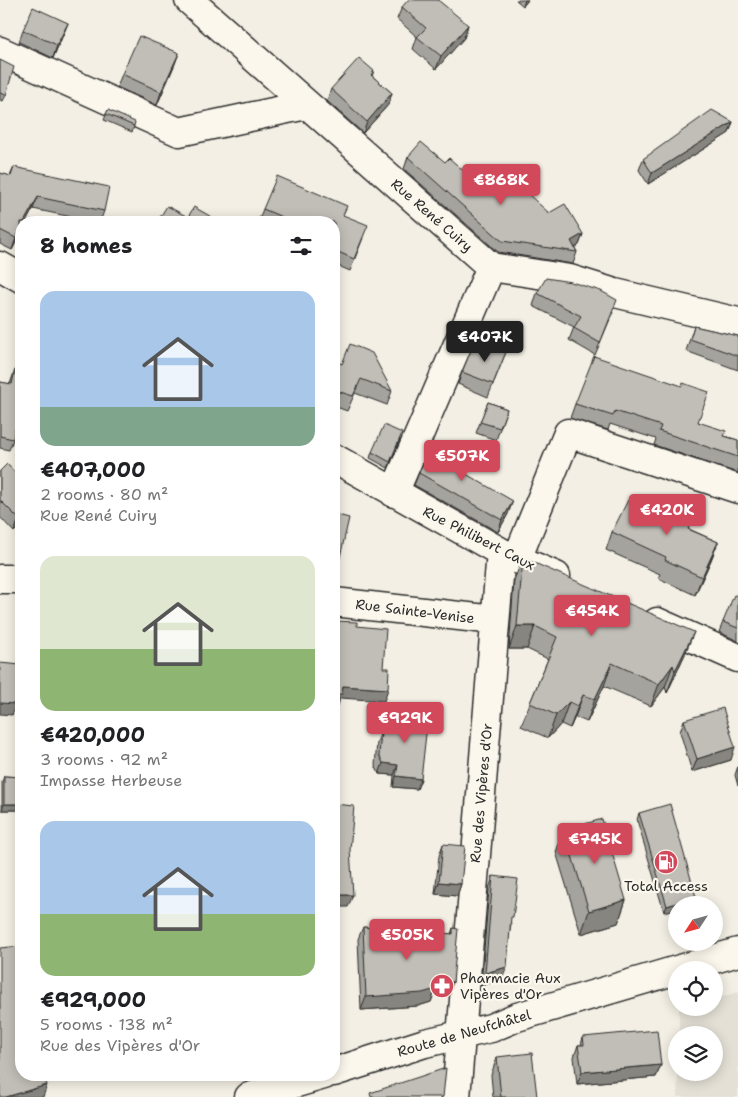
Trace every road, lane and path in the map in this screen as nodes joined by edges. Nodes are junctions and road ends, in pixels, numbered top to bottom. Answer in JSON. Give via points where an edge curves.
{"nodes":[{"id":1,"x":189,"y":0,"type":"edge"},
{"id":2,"x":0,"y":51,"type":"edge"},
{"id":3,"x":306,"y":105,"type":"junction"},
{"id":4,"x":0,"y":266,"type":"edge"},
{"id":5,"x":491,"y":267,"type":"junction"},
{"id":6,"x":15,"y":275,"type":"edge"},
{"id":7,"x":738,"y":322,"type":"edge"},
{"id":8,"x":340,"y":462,"type":"edge"},
{"id":9,"x":738,"y":489,"type":"edge"},
{"id":10,"x":394,"y":493,"type":"junction"},
{"id":11,"x":509,"y":555,"type":"junction"},
{"id":12,"x":0,"y":579,"type":"edge"},
{"id":13,"x":15,"y":579,"type":"edge"},
{"id":14,"x":579,"y":587,"type":"edge"},
{"id":15,"x":340,"y":603,"type":"edge"},
{"id":16,"x":632,"y":610,"type":"edge"},
{"id":17,"x":496,"y":620,"type":"junction"},
{"id":18,"x":738,"y":658,"type":"edge"},
{"id":19,"x":738,"y":952,"type":"edge"},
{"id":20,"x":461,"y":1035,"type":"junction"},
{"id":21,"x":340,"y":1070,"type":"edge"},
{"id":22,"x":304,"y":1081,"type":"edge"},
{"id":23,"x":249,"y":1097,"type":"edge"},
{"id":24,"x":456,"y":1097,"type":"edge"}],
"edges":[{"from":1,"to":3,"type":"street","name":"Rue René Cuiry"},
{"from":2,"to":3,"type":"street","via":[[180,132]]},
{"from":3,"to":5,"type":"street","name":"Rue René Cuiry"},
{"from":4,"to":6,"type":"street"},
{"from":5,"to":7,"type":"street","via":[[570,279]]},
{"from":5,"to":10,"type":"street"},
{"from":8,"to":10,"type":"street","name":"Rue Philibert Caux"},
{"from":9,"to":11,"type":"street","name":"Rue des Vipères d'Or","via":[[568,433]]},
{"from":10,"to":11,"type":"street","name":"Rue Philibert Caux"},
{"from":11,"to":14,"type":"street","name":"Rue Philibert Caux"},
{"from":11,"to":17,"type":"street","name":"Rue des Vipères d'Or"},
{"from":12,"to":13,"type":"street"},
{"from":15,"to":17,"type":"street","name":"Rue Sainte-Venise"},
{"from":16,"to":18,"type":"street"},
{"from":17,"to":20,"type":"street","name":"Rue des Vipères d'Or"},
{"from":19,"to":20,"type":"street","name":"Route de Neufchâtel"},
{"from":20,"to":21,"type":"street","name":"Route de Neufchâtel"},
{"from":20,"to":24,"type":"street","name":"Rue des Vipères d'Or"},
{"from":22,"to":23,"type":"street"}]}
